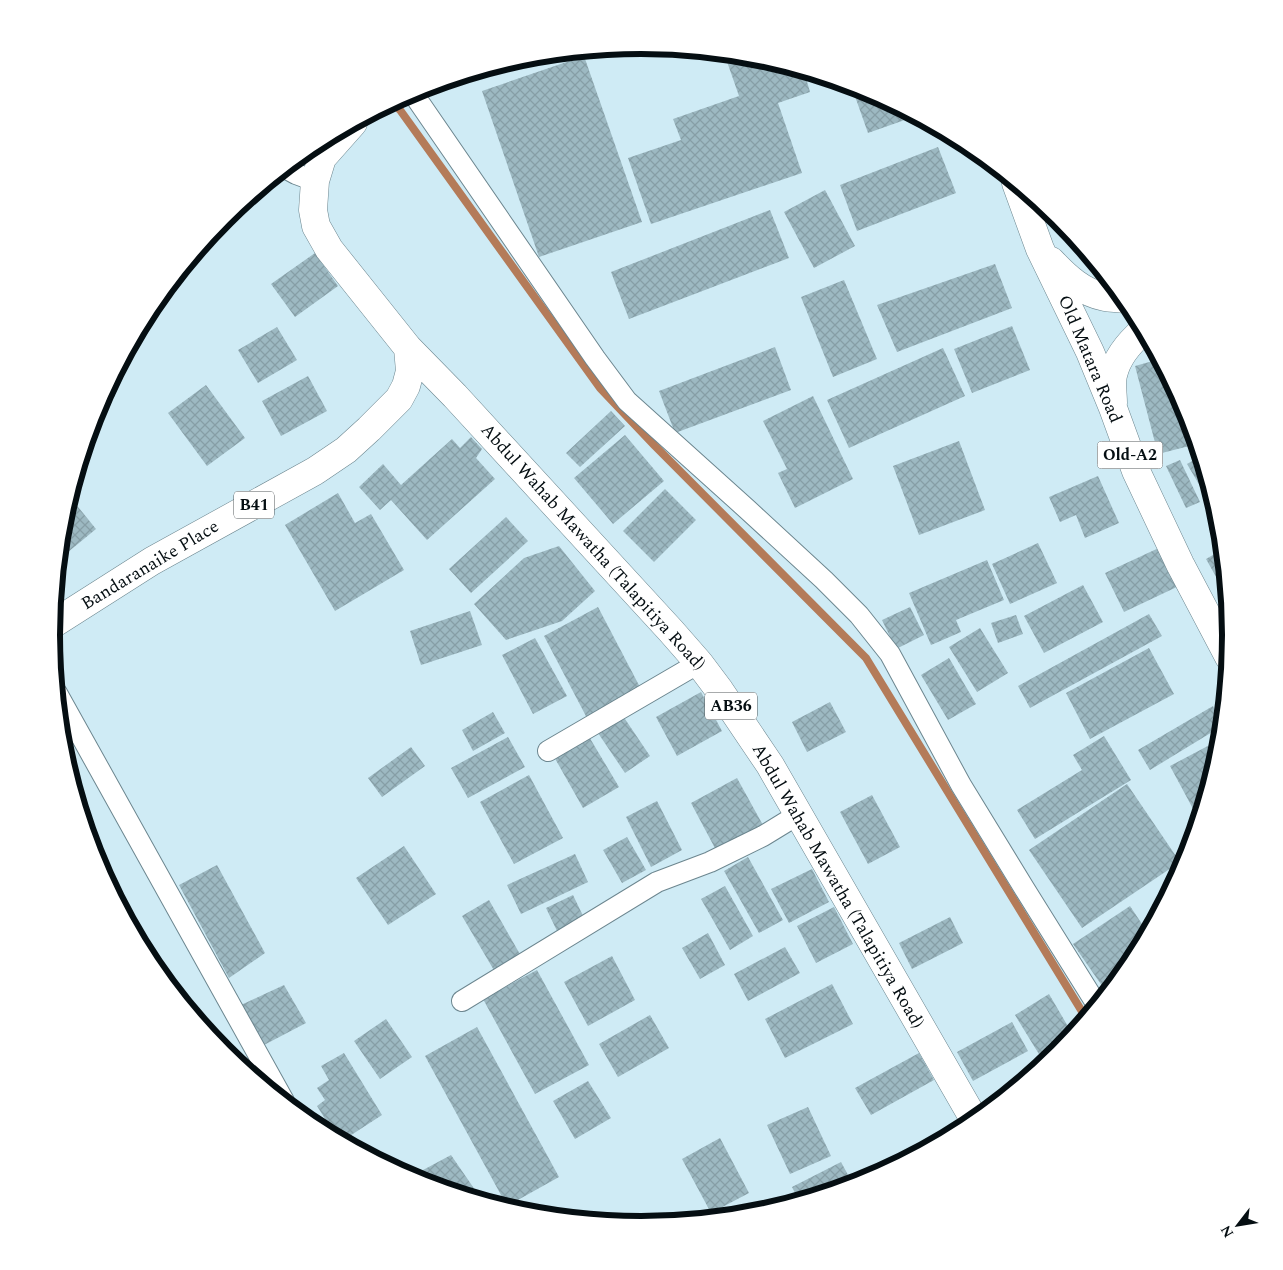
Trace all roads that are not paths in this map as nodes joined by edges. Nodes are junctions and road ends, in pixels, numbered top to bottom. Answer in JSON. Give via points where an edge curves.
{"nodes":[{"id":1,"x":417,"y":99,"type":"edge"},
{"id":2,"x":339,"y":140,"type":"edge"},
{"id":3,"x":292,"y":171,"type":"edge"},
{"id":4,"x":315,"y":181,"type":"junction"},
{"id":5,"x":1020,"y":194,"type":"edge"},
{"id":6,"x":1040,"y":249,"type":"junction"},
{"id":7,"x":1115,"y":298,"type":"edge"},
{"id":8,"x":1139,"y":335,"type":"edge"},
{"id":9,"x":408,"y":348,"type":"junction"},
{"id":10,"x":1112,"y":408,"type":"junction"},
{"id":11,"x":60,"y":619,"type":"edge"},
{"id":12,"x":1223,"y":646,"type":"edge"},
{"id":13,"x":699,"y":663,"type":"junction"},
{"id":14,"x":65,"y":707,"type":"edge"},
{"id":15,"x":548,"y":751,"type":"dead end"},
{"id":16,"x":799,"y":814,"type":"junction"},
{"id":17,"x":1094,"y":999,"type":"edge"},
{"id":18,"x":462,"y":1001,"type":"dead end"},
{"id":19,"x":276,"y":1086,"type":"edge"},
{"id":20,"x":971,"y":1113,"type":"edge"}],
"edges":[{"from":1,"to":17,"type":"street","via":[[627,401],[824,580],[859,615],[890,654],[962,785]]},
{"from":2,"to":4,"type":"main road","name":"Abdul Wahab Mawatha (Talapitiya Road)","via":[[322,158]]},
{"from":3,"to":4,"type":"street"},
{"from":4,"to":9,"type":"main road","name":"Abdul Wahab Mawatha (Talapitiya Road)","via":[[313,210],[316,226],[329,249]]},
{"from":5,"to":6,"type":"main road","name":"Old Matara Road"},
{"from":6,"to":7,"type":"main road","via":[[1086,290]]},
{"from":6,"to":10,"type":"main road","name":"Old Matara Road","number":"Old-A2","via":[[1090,352]]},
{"from":8,"to":10,"type":"main road","via":[[1118,362],[1113,376]]},
{"from":9,"to":11,"type":"main road","name":"Bandaranaike Place","number":"B41","via":[[410,371],[399,399],[346,450],[315,471],[152,562]]},
{"from":9,"to":13,"type":"main road","name":"Abdul Wahab Mawatha (Talapitiya Road)","number":"AB36","via":[[467,408]]},
{"from":10,"to":12,"type":"main road","name":"Old Matara Road","number":"Old-A2","via":[[1136,471]]},
{"from":13,"to":15,"type":"street"},
{"from":13,"to":16,"type":"main road","name":"Abdul Wahab Mawatha (Talapitiya Road)","number":"AB36","via":[[743,723]]},
{"from":14,"to":19,"type":"street"},
{"from":16,"to":18,"type":"street","via":[[710,862],[657,882]]},
{"from":16,"to":20,"type":"main road","name":"Abdul Wahab Mawatha (Talapitiya Road)","number":"AB36"}]}
